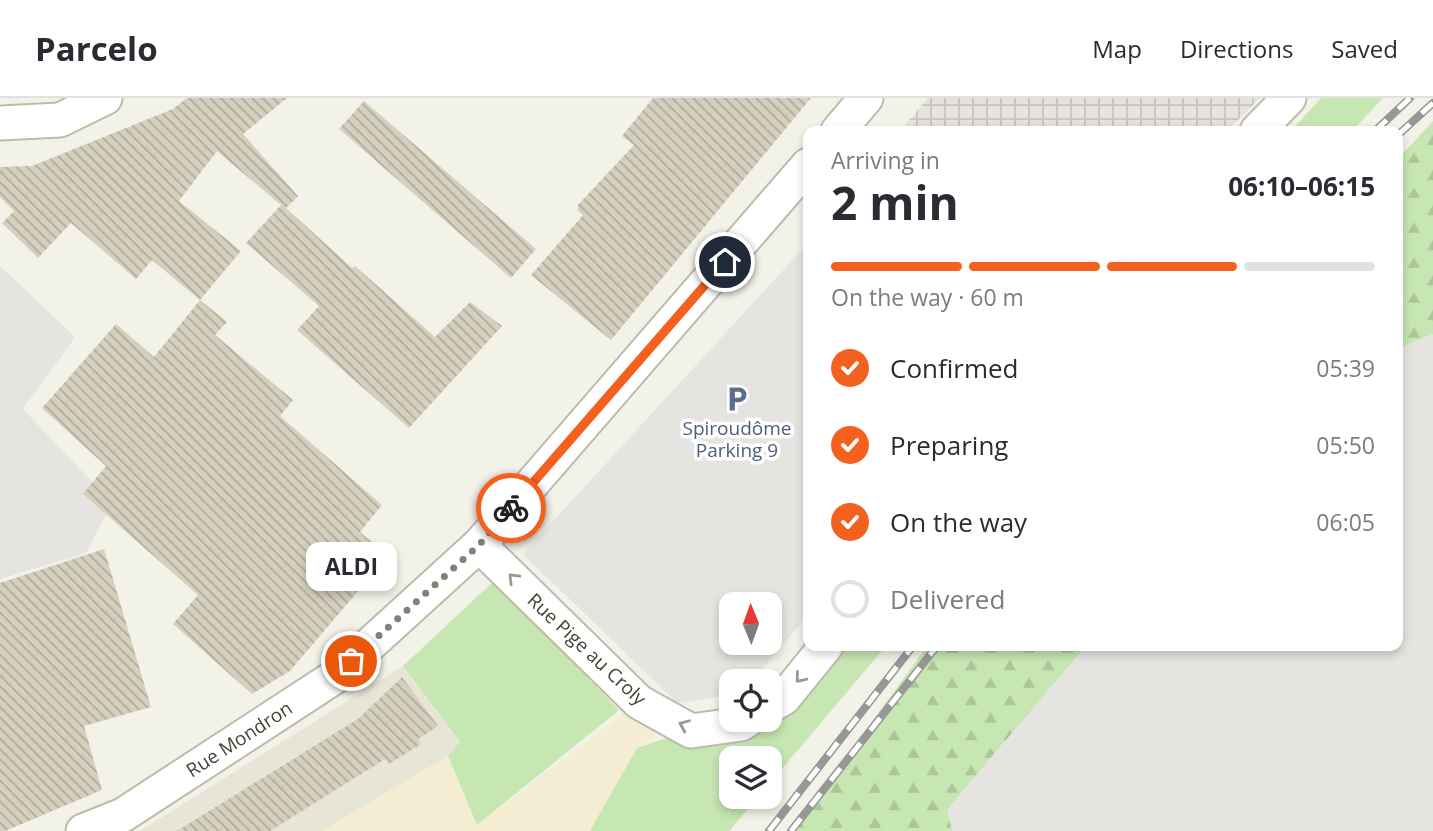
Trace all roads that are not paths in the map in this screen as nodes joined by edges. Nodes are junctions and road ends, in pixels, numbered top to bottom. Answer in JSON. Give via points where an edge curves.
{"nodes":[{"id":1,"x":105,"y":98,"type":"edge"},
{"id":2,"x":866,"y":98,"type":"edge"},
{"id":3,"x":1289,"y":98,"type":"edge"},
{"id":4,"x":0,"y":124,"type":"edge"},
{"id":5,"x":842,"y":126,"type":"edge"},
{"id":6,"x":1262,"y":126,"type":"edge"},
{"id":7,"x":803,"y":171,"type":"edge"},
{"id":8,"x":479,"y":545,"type":"junction"},
{"id":9,"x":821,"y":651,"type":"edge"},
{"id":10,"x":782,"y":699,"type":"edge"},
{"id":11,"x":719,"y":727,"type":"edge"},
{"id":12,"x":83,"y":831,"type":"edge"}],
"edges":[{"from":1,"to":4,"type":"street","via":[[60,120]]},
{"from":2,"to":5,"type":"street"},
{"from":3,"to":6,"type":"street"},
{"from":7,"to":8,"type":"street","name":"Rue Mondron"},
{"from":11,"to":8,"type":"street","name":"Rue Pige au Croly","one_way":true,"via":[[691,731],[639,702]]},
{"from":8,"to":12,"type":"street","name":"Rue Mondron","via":[[332,678],[122,815]]},
{"from":9,"to":10,"type":"street","one_way":true}]}
